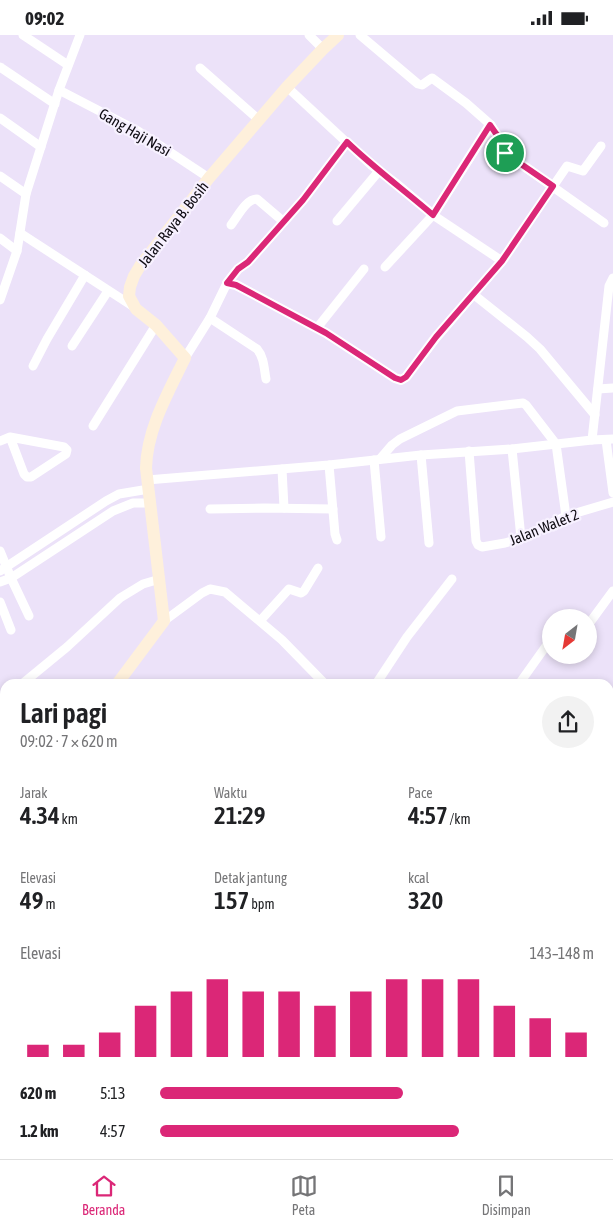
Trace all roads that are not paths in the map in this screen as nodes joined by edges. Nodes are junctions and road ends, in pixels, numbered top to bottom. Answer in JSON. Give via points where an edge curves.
{"nodes":[{"id":1,"x":23,"y":35,"type":"edge"},
{"id":2,"x":80,"y":35,"type":"edge"},
{"id":3,"x":309,"y":35,"type":"edge"},
{"id":4,"x":338,"y":35,"type":"edge"},
{"id":5,"x":360,"y":35,"type":"edge"},
{"id":6,"x":323,"y":49,"type":"junction"},
{"id":7,"x":68,"y":65,"type":"junction"},
{"id":8,"x":0,"y":67,"type":"edge"},
{"id":9,"x":200,"y":68,"type":"dead end"},
{"id":10,"x":287,"y":87,"type":"junction"},
{"id":11,"x":59,"y":90,"type":"junction"},
{"id":12,"x":55,"y":104,"type":"junction"},
{"id":13,"x":0,"y":118,"type":"edge"},
{"id":14,"x":259,"y":120,"type":"junction"},
{"id":15,"x":490,"y":125,"type":"junction"},
{"id":16,"x":347,"y":142,"type":"junction"},
{"id":17,"x":601,"y":146,"type":"dead end"},
{"id":18,"x":41,"y":147,"type":"junction"},
{"id":19,"x":379,"y":171,"type":"junction"},
{"id":20,"x":0,"y":176,"type":"edge"},
{"id":21,"x":209,"y":178,"type":"junction"},
{"id":22,"x":553,"y":186,"type":"junction"},
{"id":23,"x":26,"y":195,"type":"junction"},
{"id":24,"x":433,"y":215,"type":"junction"},
{"id":25,"x":337,"y":221,"type":"dead end"},
{"id":26,"x":284,"y":222,"type":"junction"},
{"id":27,"x":604,"y":223,"type":"dead end"},
{"id":28,"x":231,"y":225,"type":"dead end"},
{"id":29,"x":20,"y":233,"type":"junction"},
{"id":30,"x":0,"y":239,"type":"edge"},
{"id":31,"x":17,"y":251,"type":"junction"},
{"id":32,"x":502,"y":261,"type":"junction"},
{"id":33,"x":385,"y":267,"type":"dead end"},
{"id":34,"x":364,"y":269,"type":"dead end"},
{"id":35,"x":85,"y":275,"type":"junction"},
{"id":36,"x":613,"y":278,"type":"edge"},
{"id":37,"x":227,"y":283,"type":"junction"},
{"id":38,"x":108,"y":291,"type":"junction"},
{"id":39,"x":473,"y":294,"type":"junction"},
{"id":40,"x":0,"y":296,"type":"edge"},
{"id":41,"x":136,"y":309,"type":"junction"},
{"id":42,"x":210,"y":318,"type":"junction"},
{"id":43,"x":156,"y":325,"type":"junction"},
{"id":44,"x":317,"y":328,"type":"junction"},
{"id":45,"x":72,"y":346,"type":"dead end"},
{"id":46,"x":185,"y":358,"type":"junction"},
{"id":47,"x":34,"y":366,"type":"dead end"},
{"id":48,"x":266,"y":379,"type":"dead end"},
{"id":49,"x":613,"y":388,"type":"edge"},
{"id":50,"x":598,"y":389,"type":"junction"},
{"id":51,"x":595,"y":415,"type":"junction"},
{"id":52,"x":93,"y":426,"type":"dead end"},
{"id":53,"x":10,"y":437,"type":"junction"},
{"id":54,"x":610,"y":439,"type":"edge"},
{"id":55,"x":592,"y":440,"type":"junction"},
{"id":56,"x":0,"y":441,"type":"edge"},
{"id":57,"x":556,"y":444,"type":"junction"},
{"id":58,"x":512,"y":449,"type":"junction"},
{"id":59,"x":469,"y":451,"type":"junction"},
{"id":60,"x":422,"y":455,"type":"junction"},
{"id":61,"x":377,"y":460,"type":"junction"},
{"id":62,"x":329,"y":465,"type":"junction"},
{"id":63,"x":282,"y":469,"type":"junction"},
{"id":64,"x":148,"y":484,"type":"junction"},
{"id":65,"x":613,"y":493,"type":"edge"},
{"id":66,"x":150,"y":503,"type":"junction"},
{"id":67,"x":613,"y":503,"type":"edge"},
{"id":68,"x":284,"y":508,"type":"junction"},
{"id":69,"x":210,"y":509,"type":"dead end"},
{"id":70,"x":332,"y":509,"type":"junction"},
{"id":71,"x":566,"y":516,"type":"junction"},
{"id":72,"x":381,"y":537,"type":"dead end"},
{"id":73,"x":521,"y":538,"type":"junction"},
{"id":74,"x":337,"y":540,"type":"dead end"},
{"id":75,"x":429,"y":543,"type":"dead end"},
{"id":76,"x":0,"y":551,"type":"edge"},
{"id":77,"x":318,"y":568,"type":"dead end"},
{"id":78,"x":3,"y":570,"type":"edge"},
{"id":79,"x":11,"y":578,"type":"junction"},
{"id":80,"x":160,"y":579,"type":"junction"},
{"id":81,"x":452,"y":579,"type":"dead end"},
{"id":82,"x":0,"y":582,"type":"edge"},
{"id":83,"x":613,"y":591,"type":"edge"},
{"id":84,"x":0,"y":602,"type":"edge"},
{"id":85,"x":598,"y":612,"type":"edge"},
{"id":86,"x":30,"y":616,"type":"dead end"},
{"id":87,"x":164,"y":621,"type":"junction"},
{"id":88,"x":260,"y":621,"type":"junction"},
{"id":89,"x":11,"y":630,"type":"dead end"},
{"id":90,"x":542,"y":652,"type":"edge"},
{"id":91,"x":28,"y":679,"type":"edge"},
{"id":92,"x":121,"y":679,"type":"edge"},
{"id":93,"x":317,"y":679,"type":"edge"},
{"id":94,"x":379,"y":679,"type":"edge"},
{"id":95,"x":523,"y":679,"type":"edge"}],
"edges":[{"from":1,"to":7,"type":"street"},
{"from":2,"to":7,"type":"street"},
{"from":3,"to":6,"type":"street"},
{"from":4,"to":6,"type":"main road","name":"Jalan Raya B. Bosih"},
{"from":5,"to":15,"type":"street","via":[[418,85],[432,78]]},
{"from":6,"to":10,"type":"main road","name":"Jalan Raya B. Bosih"},
{"from":7,"to":11,"type":"street"},
{"from":8,"to":12,"type":"street"},
{"from":9,"to":14,"type":"street"},
{"from":10,"to":14,"type":"main road","name":"Jalan Raya B. Bosih"},
{"from":10,"to":16,"type":"street"},
{"from":11,"to":12,"type":"street"},
{"from":11,"to":21,"type":"street","name":"Gang Haji Nasi","via":[[138,131]]},
{"from":12,"to":18,"type":"street"},
{"from":13,"to":18,"type":"street"},
{"from":14,"to":21,"type":"main road","name":"Jalan Raya B. Bosih"},
{"from":15,"to":22,"type":"street","via":[[505,153]]},
{"from":15,"to":24,"type":"street"},
{"from":16,"to":19,"type":"street"},
{"from":16,"to":26,"type":"street"},
{"from":17,"to":22,"type":"street","via":[[583,171],[567,166]]},
{"from":18,"to":23,"type":"street"},
{"from":19,"to":24,"type":"street"},
{"from":19,"to":25,"type":"street"},
{"from":20,"to":23,"type":"street"},
{"from":21,"to":41,"type":"main road","name":"Jalan Raya B. Bosih","via":[[140,266],[129,296]]},
{"from":22,"to":27,"type":"street"},
{"from":22,"to":32,"type":"street"},
{"from":23,"to":29,"type":"street"},
{"from":24,"to":32,"type":"street"},
{"from":24,"to":33,"type":"street"},
{"from":26,"to":28,"type":"street","via":[[255,198]]},
{"from":26,"to":37,"type":"street"},
{"from":29,"to":31,"type":"street"},
{"from":29,"to":35,"type":"street"},
{"from":30,"to":31,"type":"street"},
{"from":31,"to":40,"type":"street"},
{"from":32,"to":39,"type":"street"},
{"from":34,"to":44,"type":"street"},
{"from":35,"to":38,"type":"street"},
{"from":35,"to":47,"type":"street"},
{"from":36,"to":50,"type":"street","via":[[609,286]]},
{"from":37,"to":42,"type":"street"},
{"from":37,"to":44,"type":"street"},
{"from":38,"to":41,"type":"street"},
{"from":38,"to":45,"type":"street"},
{"from":39,"to":44,"type":"street","via":[[401,380]]},
{"from":39,"to":51,"type":"street","via":[[540,349]]},
{"from":41,"to":43,"type":"main road"},
{"from":42,"to":46,"type":"street"},
{"from":42,"to":48,"type":"street","via":[[261,353]]},
{"from":43,"to":46,"type":"main road"},
{"from":43,"to":52,"type":"street"},
{"from":46,"to":64,"type":"main road","via":[[150,437],[146,455]]},
{"from":49,"to":50,"type":"street"},
{"from":50,"to":51,"type":"street"},
{"from":51,"to":55,"type":"street"},
{"from":53,"to":53,"type":"street","via":[[64,447],[66,454],[27,477]]},
{"from":53,"to":56,"type":"street"},
{"from":54,"to":55,"type":"street"},
{"from":54,"to":65,"type":"street"},
{"from":55,"to":57,"type":"street"},
{"from":57,"to":58,"type":"street"},
{"from":57,"to":61,"type":"street","via":[[523,403],[457,411],[400,439]]},
{"from":57,"to":71,"type":"street"},
{"from":58,"to":59,"type":"street"},
{"from":58,"to":73,"type":"street"},
{"from":59,"to":60,"type":"street"},
{"from":59,"to":73,"type":"street","name":"Jalan Walet 2","via":[[478,545],[482,547]]},
{"from":60,"to":61,"type":"street"},
{"from":60,"to":75,"type":"street"},
{"from":61,"to":62,"type":"street"},
{"from":61,"to":72,"type":"street"},
{"from":62,"to":63,"type":"street"},
{"from":62,"to":70,"type":"street"},
{"from":63,"to":64,"type":"street"},
{"from":63,"to":68,"type":"street"},
{"from":64,"to":66,"type":"main road"},
{"from":64,"to":78,"type":"street","via":[[106,501]]},
{"from":66,"to":79,"type":"street","via":[[133,503],[113,511]]},
{"from":66,"to":80,"type":"main road"},
{"from":67,"to":71,"type":"street","name":"Jalan Walet 2"},
{"from":68,"to":69,"type":"street"},
{"from":68,"to":70,"type":"street"},
{"from":70,"to":74,"type":"street"},
{"from":71,"to":73,"type":"street","name":"Jalan Walet 2"},
{"from":76,"to":78,"type":"street"},
{"from":77,"to":88,"type":"street","via":[[304,591],[288,590]]},
{"from":78,"to":79,"type":"street"},
{"from":79,"to":82,"type":"street"},
{"from":79,"to":86,"type":"street"},
{"from":80,"to":87,"type":"main road"},
{"from":80,"to":91,"type":"street","via":[[143,584],[120,598]]},
{"from":81,"to":94,"type":"street"},
{"from":83,"to":85,"type":"street"},
{"from":84,"to":89,"type":"street"},
{"from":87,"to":88,"type":"street","via":[[210,589],[225,592]]},
{"from":87,"to":92,"type":"main road"},
{"from":88,"to":93,"type":"street"},
{"from":90,"to":95,"type":"street"}]}
